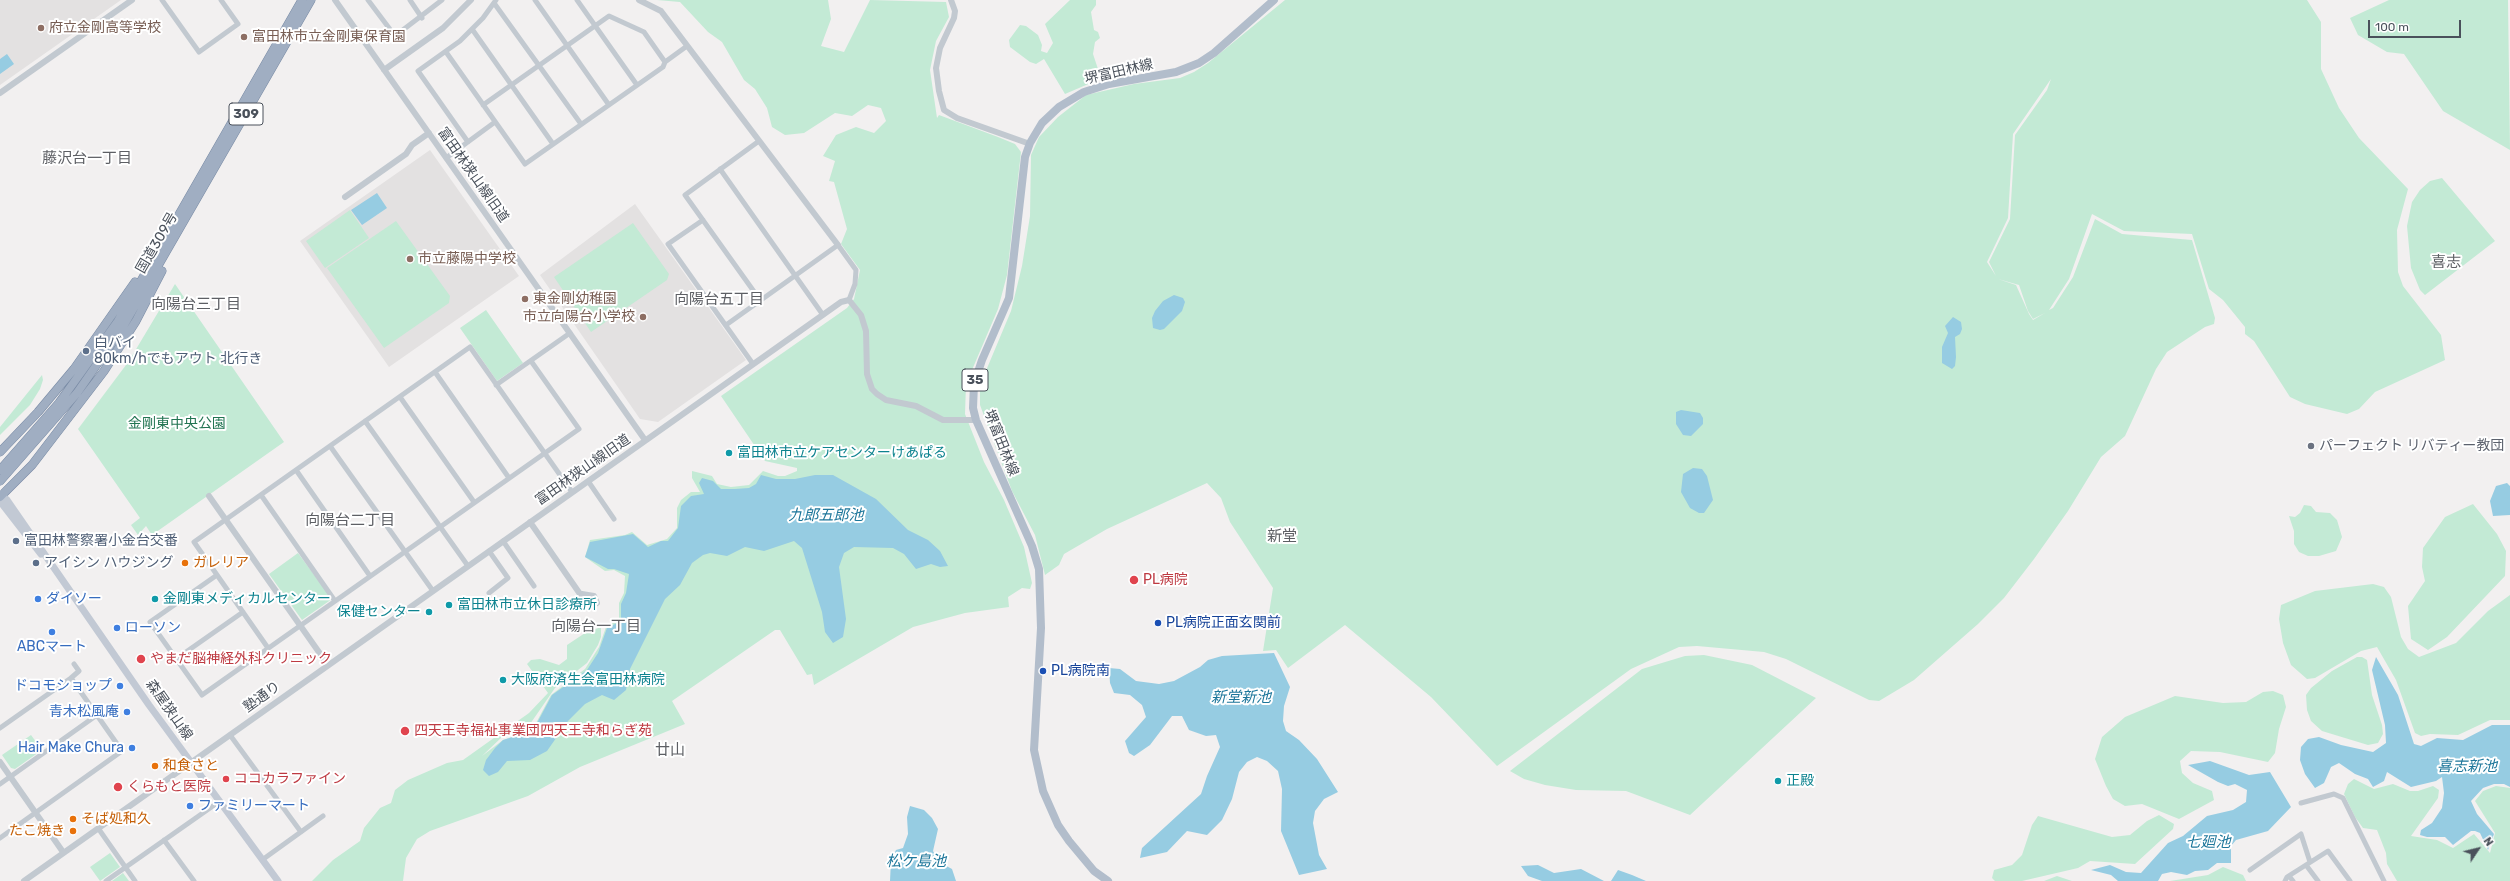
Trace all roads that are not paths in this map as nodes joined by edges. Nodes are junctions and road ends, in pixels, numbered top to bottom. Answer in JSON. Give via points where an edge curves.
{"nodes":[{"id":1,"x":132,"y":0,"type":"edge"},
{"id":2,"x":162,"y":0,"type":"edge"},
{"id":3,"x":221,"y":0,"type":"edge"},
{"id":4,"x":302,"y":0,"type":"edge"},
{"id":5,"x":311,"y":0,"type":"edge"},
{"id":6,"x":335,"y":0,"type":"edge"},
{"id":7,"x":368,"y":0,"type":"edge"},
{"id":8,"x":410,"y":0,"type":"edge"},
{"id":9,"x":442,"y":0,"type":"edge"},
{"id":10,"x":471,"y":0,"type":"edge"},
{"id":11,"x":535,"y":0,"type":"edge"},
{"id":12,"x":577,"y":0,"type":"edge"},
{"id":13,"x":639,"y":0,"type":"edge"},
{"id":14,"x":952,"y":0,"type":"edge"},
{"id":15,"x":1274,"y":0,"type":"edge"},
{"id":16,"x":495,"y":1,"type":"edge"},
{"id":17,"x":422,"y":18,"type":"junction"},
{"id":18,"x":595,"y":26,"type":"junction"},
{"id":19,"x":472,"y":29,"type":"junction"},
{"id":20,"x":567,"y":46,"type":"junction"},
{"id":21,"x":687,"y":46,"type":"junction"},
{"id":22,"x":446,"y":52,"type":"junction"},
{"id":23,"x":665,"y":62,"type":"junction"},
{"id":24,"x":539,"y":65,"type":"junction"},
{"id":25,"x":384,"y":70,"type":"junction"},
{"id":26,"x":637,"y":84,"type":"junction"},
{"id":27,"x":511,"y":85,"type":"junction"},
{"id":28,"x":0,"y":93,"type":"edge"},
{"id":29,"x":483,"y":105,"type":"junction"},
{"id":30,"x":609,"y":105,"type":"junction"},
{"id":31,"x":495,"y":122,"type":"junction"},
{"id":32,"x":581,"y":124,"type":"junction"},
{"id":33,"x":429,"y":133,"type":"junction"},
{"id":34,"x":760,"y":141,"type":"junction"},
{"id":35,"x":468,"y":142,"type":"junction"},
{"id":36,"x":553,"y":144,"type":"junction"},
{"id":37,"x":1030,"y":144,"type":"junction"},
{"id":38,"x":446,"y":158,"type":"junction"},
{"id":39,"x":720,"y":169,"type":"junction"},
{"id":40,"x":345,"y":197,"type":"dead end"},
{"id":41,"x":188,"y":200,"type":"junction"},
{"id":42,"x":703,"y":220,"type":"junction"},
{"id":43,"x":181,"y":228,"type":"junction"},
{"id":44,"x":838,"y":245,"type":"junction"},
{"id":45,"x":795,"y":275,"type":"junction"},
{"id":46,"x":760,"y":300,"type":"junction"},
{"id":47,"x":849,"y":300,"type":"junction"},
{"id":48,"x":823,"y":315,"type":"junction"},
{"id":49,"x":726,"y":325,"type":"junction"},
{"id":50,"x":570,"y":333,"type":"junction"},
{"id":51,"x":531,"y":361,"type":"junction"},
{"id":52,"x":753,"y":364,"type":"junction"},
{"id":53,"x":435,"y":372,"type":"junction"},
{"id":54,"x":496,"y":385,"type":"junction"},
{"id":55,"x":400,"y":397,"type":"junction"},
{"id":56,"x":976,"y":420,"type":"junction"},
{"id":57,"x":365,"y":421,"type":"junction"},
{"id":58,"x":645,"y":440,"type":"junction"},
{"id":59,"x":330,"y":446,"type":"junction"},
{"id":60,"x":0,"y":452,"type":"edge"},
{"id":61,"x":544,"y":453,"type":"junction"},
{"id":62,"x":0,"y":470,"type":"edge"},
{"id":63,"x":296,"y":470,"type":"junction"},
{"id":64,"x":509,"y":478,"type":"junction"},
{"id":65,"x":0,"y":481,"type":"edge"},
{"id":66,"x":588,"y":481,"type":"junction"},
{"id":67,"x":572,"y":492,"type":"junction"},
{"id":68,"x":261,"y":495,"type":"junction"},
{"id":69,"x":0,"y":496,"type":"edge"},
{"id":70,"x":209,"y":496,"type":"dead end"},
{"id":71,"x":474,"y":502,"type":"junction"},
{"id":72,"x":614,"y":519,"type":"dead end"},
{"id":73,"x":225,"y":520,"type":"junction"},
{"id":74,"x":530,"y":522,"type":"junction"},
{"id":75,"x":440,"y":527,"type":"junction"},
{"id":76,"x":503,"y":541,"type":"junction"},
{"id":77,"x":405,"y":551,"type":"junction"},
{"id":78,"x":489,"y":551,"type":"junction"},
{"id":79,"x":468,"y":566,"type":"junction"},
{"id":80,"x":217,"y":575,"type":"junction"},
{"id":81,"x":370,"y":576,"type":"junction"},
{"id":82,"x":534,"y":586,"type":"dead end"},
{"id":83,"x":433,"y":590,"type":"junction"},
{"id":84,"x":489,"y":593,"type":"dead end"},
{"id":85,"x":582,"y":594,"type":"dead end"},
{"id":86,"x":335,"y":601,"type":"junction"},
{"id":87,"x":243,"y":612,"type":"junction"},
{"id":88,"x":300,"y":626,"type":"junction"},
{"id":89,"x":268,"y":648,"type":"junction"},
{"id":90,"x":176,"y":659,"type":"junction"},
{"id":91,"x":74,"y":664,"type":"dead end"},
{"id":92,"x":328,"y":665,"type":"junction"},
{"id":93,"x":71,"y":678,"type":"junction"},
{"id":94,"x":97,"y":715,"type":"junction"},
{"id":95,"x":0,"y":728,"type":"edge"},
{"id":96,"x":230,"y":735,"type":"junction"},
{"id":97,"x":0,"y":762,"type":"edge"},
{"id":98,"x":190,"y":762,"type":"junction"},
{"id":99,"x":10,"y":777,"type":"junction"},
{"id":100,"x":0,"y":784,"type":"edge"},
{"id":101,"x":220,"y":801,"type":"junction"},
{"id":102,"x":2301,"y":803,"type":"dead end"},
{"id":103,"x":36,"y":813,"type":"junction"},
{"id":104,"x":323,"y":816,"type":"dead end"},
{"id":105,"x":98,"y":828,"type":"junction"},
{"id":106,"x":301,"y":832,"type":"junction"},
{"id":107,"x":0,"y":838,"type":"edge"},
{"id":108,"x":164,"y":840,"type":"junction"},
{"id":109,"x":64,"y":852,"type":"junction"},
{"id":110,"x":262,"y":860,"type":"junction"},
{"id":111,"x":2308,"y":864,"type":"junction"},
{"id":112,"x":125,"y":868,"type":"junction"},
{"id":113,"x":2250,"y":870,"type":"dead end"},
{"id":114,"x":2289,"y":876,"type":"junction"},
{"id":115,"x":26,"y":880,"type":"edge"},
{"id":116,"x":106,"y":881,"type":"edge"},
{"id":117,"x":135,"y":881,"type":"edge"},
{"id":118,"x":194,"y":881,"type":"edge"},
{"id":119,"x":278,"y":881,"type":"edge"},
{"id":120,"x":1108,"y":881,"type":"edge"},
{"id":121,"x":2285,"y":881,"type":"edge"},
{"id":122,"x":2293,"y":881,"type":"edge"},
{"id":123,"x":2318,"y":881,"type":"edge"},
{"id":124,"x":2350,"y":881,"type":"edge"},
{"id":125,"x":2384,"y":881,"type":"edge"}],
"edges":[{"from":1,"to":28,"type":"street"},
{"from":2,"to":3,"type":"street","via":[[199,52],[238,24]]},
{"from":4,"to":41,"type":"highway","name":"国道309号","number":"309"},
{"from":5,"to":43,"type":"highway","name":"国道309号","number":"309"},
{"from":6,"to":25,"type":"street","name":"富田林狭山線旧道"},
{"from":7,"to":17,"type":"street","via":[[393,35],[398,35]]},
{"from":8,"to":17,"type":"street"},
{"from":9,"to":17,"type":"street"},
{"from":10,"to":25,"type":"street","via":[[443,28]]},
{"from":11,"to":20,"type":"street"},
{"from":12,"to":18,"type":"street"},
{"from":13,"to":21,"type":"street","via":[[661,11]]},
{"from":14,"to":37,"type":"street","via":[[954,18],[940,48],[936,68],[944,110],[957,118]]},
{"from":15,"to":37,"type":"main road","name":"堺富田林線","number":"35","via":[[1214,53],[1191,67],[1109,84],[1074,97],[1051,114]]},
{"from":16,"to":19,"type":"street"},
{"from":16,"to":24,"type":"street"},
{"from":18,"to":20,"type":"street"},
{"from":18,"to":23,"type":"street","via":[[609,16],[644,32]]},
{"from":18,"to":26,"type":"street"},
{"from":19,"to":22,"type":"street"},
{"from":19,"to":27,"type":"street"},
{"from":20,"to":24,"type":"street"},
{"from":20,"to":30,"type":"street"},
{"from":21,"to":23,"type":"street"},
{"from":21,"to":34,"type":"street"},
{"from":22,"to":29,"type":"street"},
{"from":22,"to":35,"type":"street","via":[[418,71]]},
{"from":23,"to":26,"type":"street","via":[[663,67]]},
{"from":24,"to":27,"type":"street"},
{"from":24,"to":32,"type":"street"},
{"from":25,"to":33,"type":"street","name":"富田林狭山線旧道"},
{"from":26,"to":30,"type":"street"},
{"from":27,"to":29,"type":"street"},
{"from":27,"to":36,"type":"street"},
{"from":29,"to":31,"type":"street"},
{"from":30,"to":32,"type":"street"},
{"from":31,"to":35,"type":"street"},
{"from":31,"to":36,"type":"street","via":[[525,164]]},
{"from":32,"to":36,"type":"street"},
{"from":33,"to":38,"type":"street","name":"富田林狭山線旧道"},
{"from":33,"to":40,"type":"street","via":[[412,145],[406,154]]},
{"from":34,"to":39,"type":"street"},
{"from":34,"to":44,"type":"street"},
{"from":35,"to":38,"type":"street"},
{"from":37,"to":56,"type":"main road","name":"堺富田林線","number":"35","via":[[1023,169],[1012,285],[1006,310],[977,371],[972,396]]},
{"from":38,"to":50,"type":"street","name":"富田林狭山線旧道"},
{"from":39,"to":42,"type":"street","via":[[685,195]]},
{"from":39,"to":45,"type":"street"},
{"from":41,"to":60,"type":"highway","number":"309","via":[[90,349],[51,398]]},
{"from":41,"to":62,"type":"highway","name":"国道309号","number":"309","via":[[118,321],[92,359],[46,420]]},
{"from":42,"to":46,"type":"street"},
{"from":42,"to":49,"type":"street","via":[[668,244]]},
{"from":43,"to":65,"type":"highway","name":"国道309号","number":"309","via":[[128,318],[92,372],[37,441]]},
{"from":43,"to":69,"type":"highway","number":"309","via":[[136,320],[104,371],[32,465]]},
{"from":44,"to":45,"type":"street"},
{"from":44,"to":47,"type":"street","via":[[856,270],[855,284]]},
{"from":45,"to":46,"type":"street"},
{"from":45,"to":48,"type":"street"},
{"from":46,"to":49,"type":"street"},
{"from":47,"to":48,"type":"street","via":[[841,302]]},
{"from":47,"to":56,"type":"street","via":[[857,308],[864,322],[867,374],[872,389],[877,394],[886,400],[916,406],[943,420]]},
{"from":48,"to":52,"type":"street"},
{"from":49,"to":52,"type":"street"},
{"from":50,"to":51,"type":"street"},
{"from":50,"to":58,"type":"street","name":"富田林狭山線旧道"},
{"from":51,"to":54,"type":"street"},
{"from":51,"to":61,"type":"street","via":[[579,429]]},
{"from":52,"to":58,"type":"street"},
{"from":53,"to":54,"type":"street","via":[[470,348]]},
{"from":53,"to":55,"type":"street"},
{"from":53,"to":64,"type":"street"},
{"from":54,"to":61,"type":"street"},
{"from":55,"to":57,"type":"street"},
{"from":55,"to":71,"type":"street"},
{"from":56,"to":120,"type":"main road","name":"堺富田林線","number":"35","via":[[1032,546],[1039,569],[1042,617],[1034,750],[1043,791],[1058,825],[1069,841],[1094,871]]},
{"from":57,"to":59,"type":"street"},
{"from":57,"to":75,"type":"street"},
{"from":58,"to":66,"type":"street","name":"富田林狭山線旧道"},
{"from":59,"to":63,"type":"street"},
{"from":59,"to":77,"type":"street"},
{"from":61,"to":64,"type":"street"},
{"from":61,"to":67,"type":"street"},
{"from":63,"to":68,"type":"street"},
{"from":63,"to":81,"type":"street"},
{"from":64,"to":71,"type":"street"},
{"from":66,"to":67,"type":"street","name":"富田林狭山線旧道"},
{"from":66,"to":72,"type":"street"},
{"from":67,"to":74,"type":"street","name":"富田林狭山線旧道"},
{"from":68,"to":73,"type":"street"},
{"from":68,"to":86,"type":"street"},
{"from":69,"to":98,"type":"main road","name":"森屋狭山線","via":[[11,506]]},
{"from":70,"to":73,"type":"street"},
{"from":71,"to":75,"type":"street"},
{"from":73,"to":80,"type":"street","via":[[194,542]]},
{"from":73,"to":88,"type":"street"},
{"from":74,"to":76,"type":"street","name":"富田林狭山線旧道"},
{"from":74,"to":85,"type":"street"},
{"from":75,"to":77,"type":"street"},
{"from":75,"to":79,"type":"street"},
{"from":76,"to":78,"type":"street","name":"富田林狭山線旧道"},
{"from":76,"to":82,"type":"street"},
{"from":77,"to":81,"type":"street"},
{"from":77,"to":83,"type":"street"},
{"from":78,"to":79,"type":"street","name":"富田林狭山線旧道"},
{"from":78,"to":84,"type":"street","via":[[508,578]]},
{"from":79,"to":83,"type":"street","name":"富田林狭山線旧道"},
{"from":80,"to":87,"type":"street"},
{"from":80,"to":90,"type":"street","via":[[150,622]]},
{"from":81,"to":86,"type":"street"},
{"from":83,"to":92,"type":"street","name":"富田林狭山線旧道"},
{"from":86,"to":88,"type":"street"},
{"from":87,"to":89,"type":"street"},
{"from":87,"to":90,"type":"street"},
{"from":88,"to":89,"type":"street"},
{"from":88,"to":92,"type":"street"},
{"from":89,"to":90,"type":"street","via":[[202,695]]},
{"from":91,"to":93,"type":"street","via":[[79,671]]},
{"from":92,"to":96,"type":"street","name":"塾通り"},
{"from":93,"to":94,"type":"street"},
{"from":93,"to":95,"type":"street"},
{"from":94,"to":99,"type":"street"},
{"from":94,"to":103,"type":"street","via":[[122,751]]},
{"from":96,"to":98,"type":"street"},
{"from":96,"to":106,"type":"street"},
{"from":97,"to":99,"type":"street"},
{"from":98,"to":101,"type":"main road","name":"森屋狭山線"},
{"from":98,"to":105,"type":"street"},
{"from":99,"to":100,"type":"street"},
{"from":99,"to":103,"type":"street"},
{"from":101,"to":108,"type":"street"},
{"from":101,"to":110,"type":"main road","name":"森屋狭山線"},
{"from":102,"to":125,"type":"street","via":[[2334,794],[2343,798]]},
{"from":103,"to":107,"type":"street"},
{"from":103,"to":109,"type":"street"},
{"from":104,"to":106,"type":"street"},
{"from":105,"to":109,"type":"street"},
{"from":105,"to":112,"type":"street"},
{"from":106,"to":110,"type":"street"},
{"from":108,"to":112,"type":"street"},
{"from":108,"to":118,"type":"street"},
{"from":109,"to":115,"type":"street"},
{"from":110,"to":119,"type":"main road","name":"森屋狭山線"},
{"from":111,"to":113,"type":"street","via":[[2301,834]]},
{"from":111,"to":114,"type":"street"},
{"from":111,"to":123,"type":"street"},
{"from":111,"to":124,"type":"street","via":[[2328,851]]},
{"from":112,"to":116,"type":"street"},
{"from":112,"to":117,"type":"street"},
{"from":114,"to":121,"type":"street"},
{"from":114,"to":122,"type":"street"}]}
